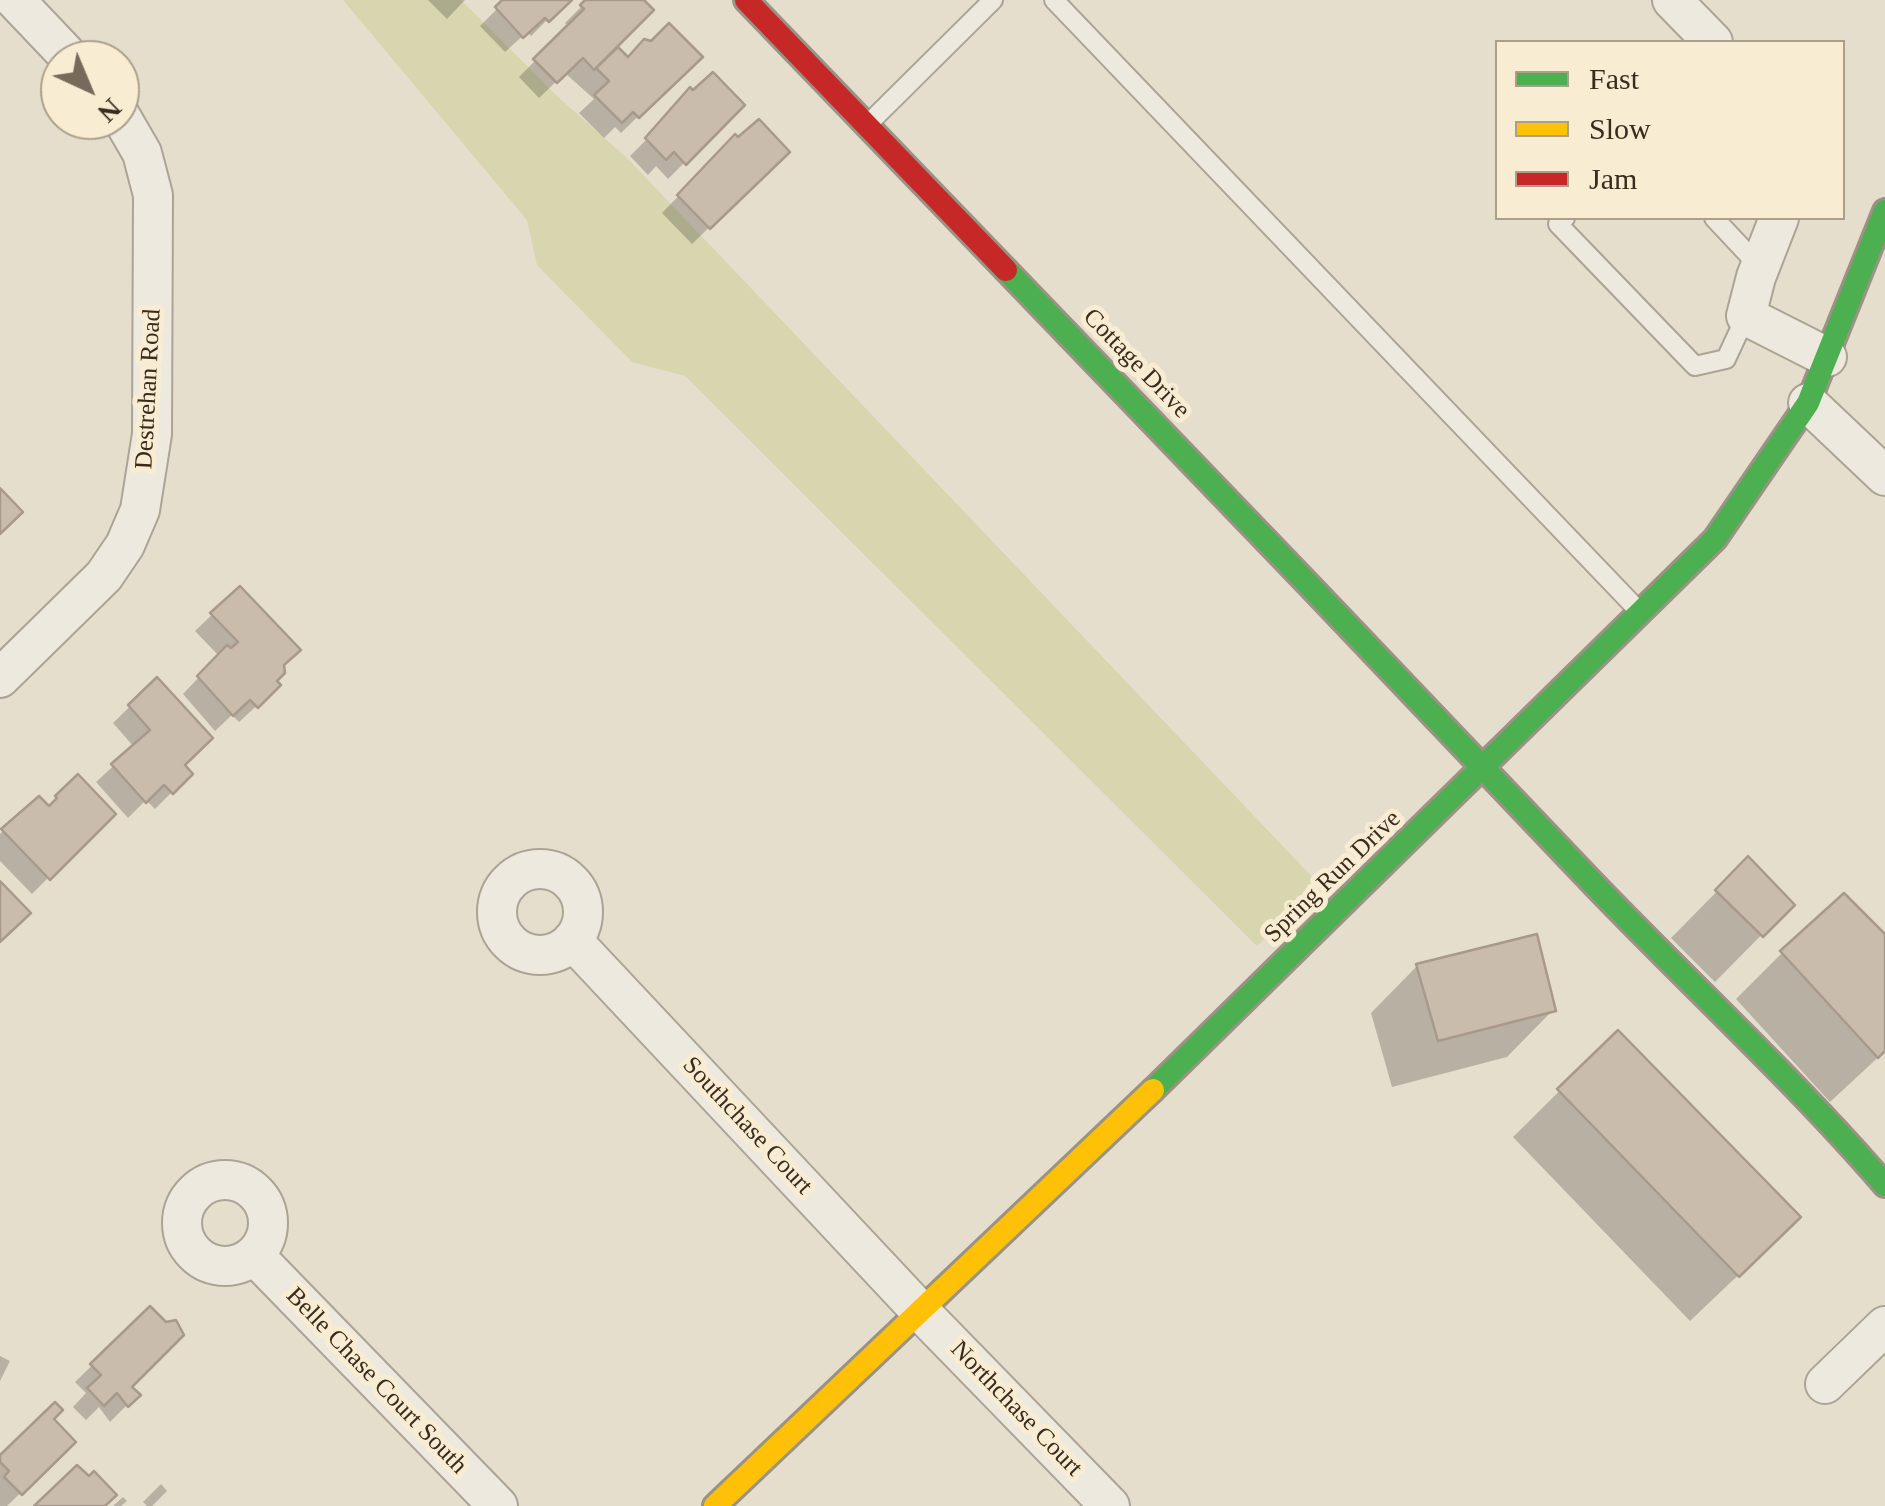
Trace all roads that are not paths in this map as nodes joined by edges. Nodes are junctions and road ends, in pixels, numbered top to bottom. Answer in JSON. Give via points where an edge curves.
{"nodes":[{"id":1,"x":15,"y":0,"type":"edge"},
{"id":2,"x":746,"y":0,"type":"edge"},
{"id":3,"x":993,"y":0,"type":"edge"},
{"id":4,"x":1054,"y":0,"type":"edge"},
{"id":5,"x":1672,"y":0,"type":"edge"},
{"id":6,"x":53,"y":40,"type":"edge"},
{"id":7,"x":1711,"y":40,"type":"edge"},
{"id":8,"x":867,"y":125,"type":"junction"},
{"id":9,"x":134,"y":140,"type":"edge"},
{"id":10,"x":1884,"y":216,"type":"edge"},
{"id":11,"x":1562,"y":220,"type":"edge"},
{"id":12,"x":1716,"y":220,"type":"edge"},
{"id":13,"x":1777,"y":220,"type":"edge"},
{"id":14,"x":1760,"y":267,"type":"junction"},
{"id":15,"x":1746,"y":316,"type":"junction"},
{"id":16,"x":1827,"y":357,"type":"junction"},
{"id":17,"x":1808,"y":403,"type":"junction"},
{"id":18,"x":1885,"y":476,"type":"edge"},
{"id":19,"x":1641,"y":613,"type":"junction"},
{"id":20,"x":0,"y":678,"type":"edge"},
{"id":21,"x":1486,"y":767,"type":"junction"},
{"id":22,"x":572,"y":940,"type":"dead end"},
{"id":23,"x":1885,"y":1185,"type":"edge"},
{"id":24,"x":254,"y":1256,"type":"dead end"},
{"id":25,"x":921,"y":1312,"type":"junction"},
{"id":26,"x":1885,"y":1326,"type":"edge"},
{"id":27,"x":1825,"y":1384,"type":"dead end"},
{"id":28,"x":498,"y":1506,"type":"edge"},
{"id":29,"x":715,"y":1506,"type":"edge"},
{"id":30,"x":1110,"y":1506,"type":"edge"}],
"edges":[{"from":1,"to":6,"type":"street"},
{"from":2,"to":8,"type":"street","name":"Cottage Drive"},
{"from":3,"to":8,"type":"lane"},
{"from":4,"to":19,"type":"lane"},
{"from":5,"to":7,"type":"street"},
{"from":8,"to":21,"type":"street","name":"Cottage Drive"},
{"from":9,"to":20,"type":"street","name":"Destrehan Road","via":[[153,195],[152,434],[140,510],[104,576]]},
{"from":10,"to":16,"type":"street","name":"Spring Run Drive"},
{"from":11,"to":15,"type":"lane","via":[[1558,224],[1695,366],[1726,359]]},
{"from":12,"to":14,"type":"lane"},
{"from":13,"to":14,"type":"street"},
{"from":14,"to":15,"type":"street"},
{"from":15,"to":16,"type":"street"},
{"from":16,"to":17,"type":"street","name":"Spring Run Drive"},
{"from":17,"to":18,"type":"street"},
{"from":17,"to":19,"type":"street","name":"Spring Run Drive","via":[[1715,539]]},
{"from":19,"to":21,"type":"street","name":"Spring Run Drive"},
{"from":21,"to":23,"type":"street","name":"Cottage Drive"},
{"from":21,"to":25,"type":"street","name":"Spring Run Drive"},
{"from":22,"to":25,"type":"street","name":"Southchase Court"},
{"from":24,"to":28,"type":"street","name":"Belle Chase Court South"},
{"from":25,"to":29,"type":"street","name":"Spring Run Drive"},
{"from":25,"to":30,"type":"street","name":"Northchase Court"},
{"from":26,"to":27,"type":"street"}]}
